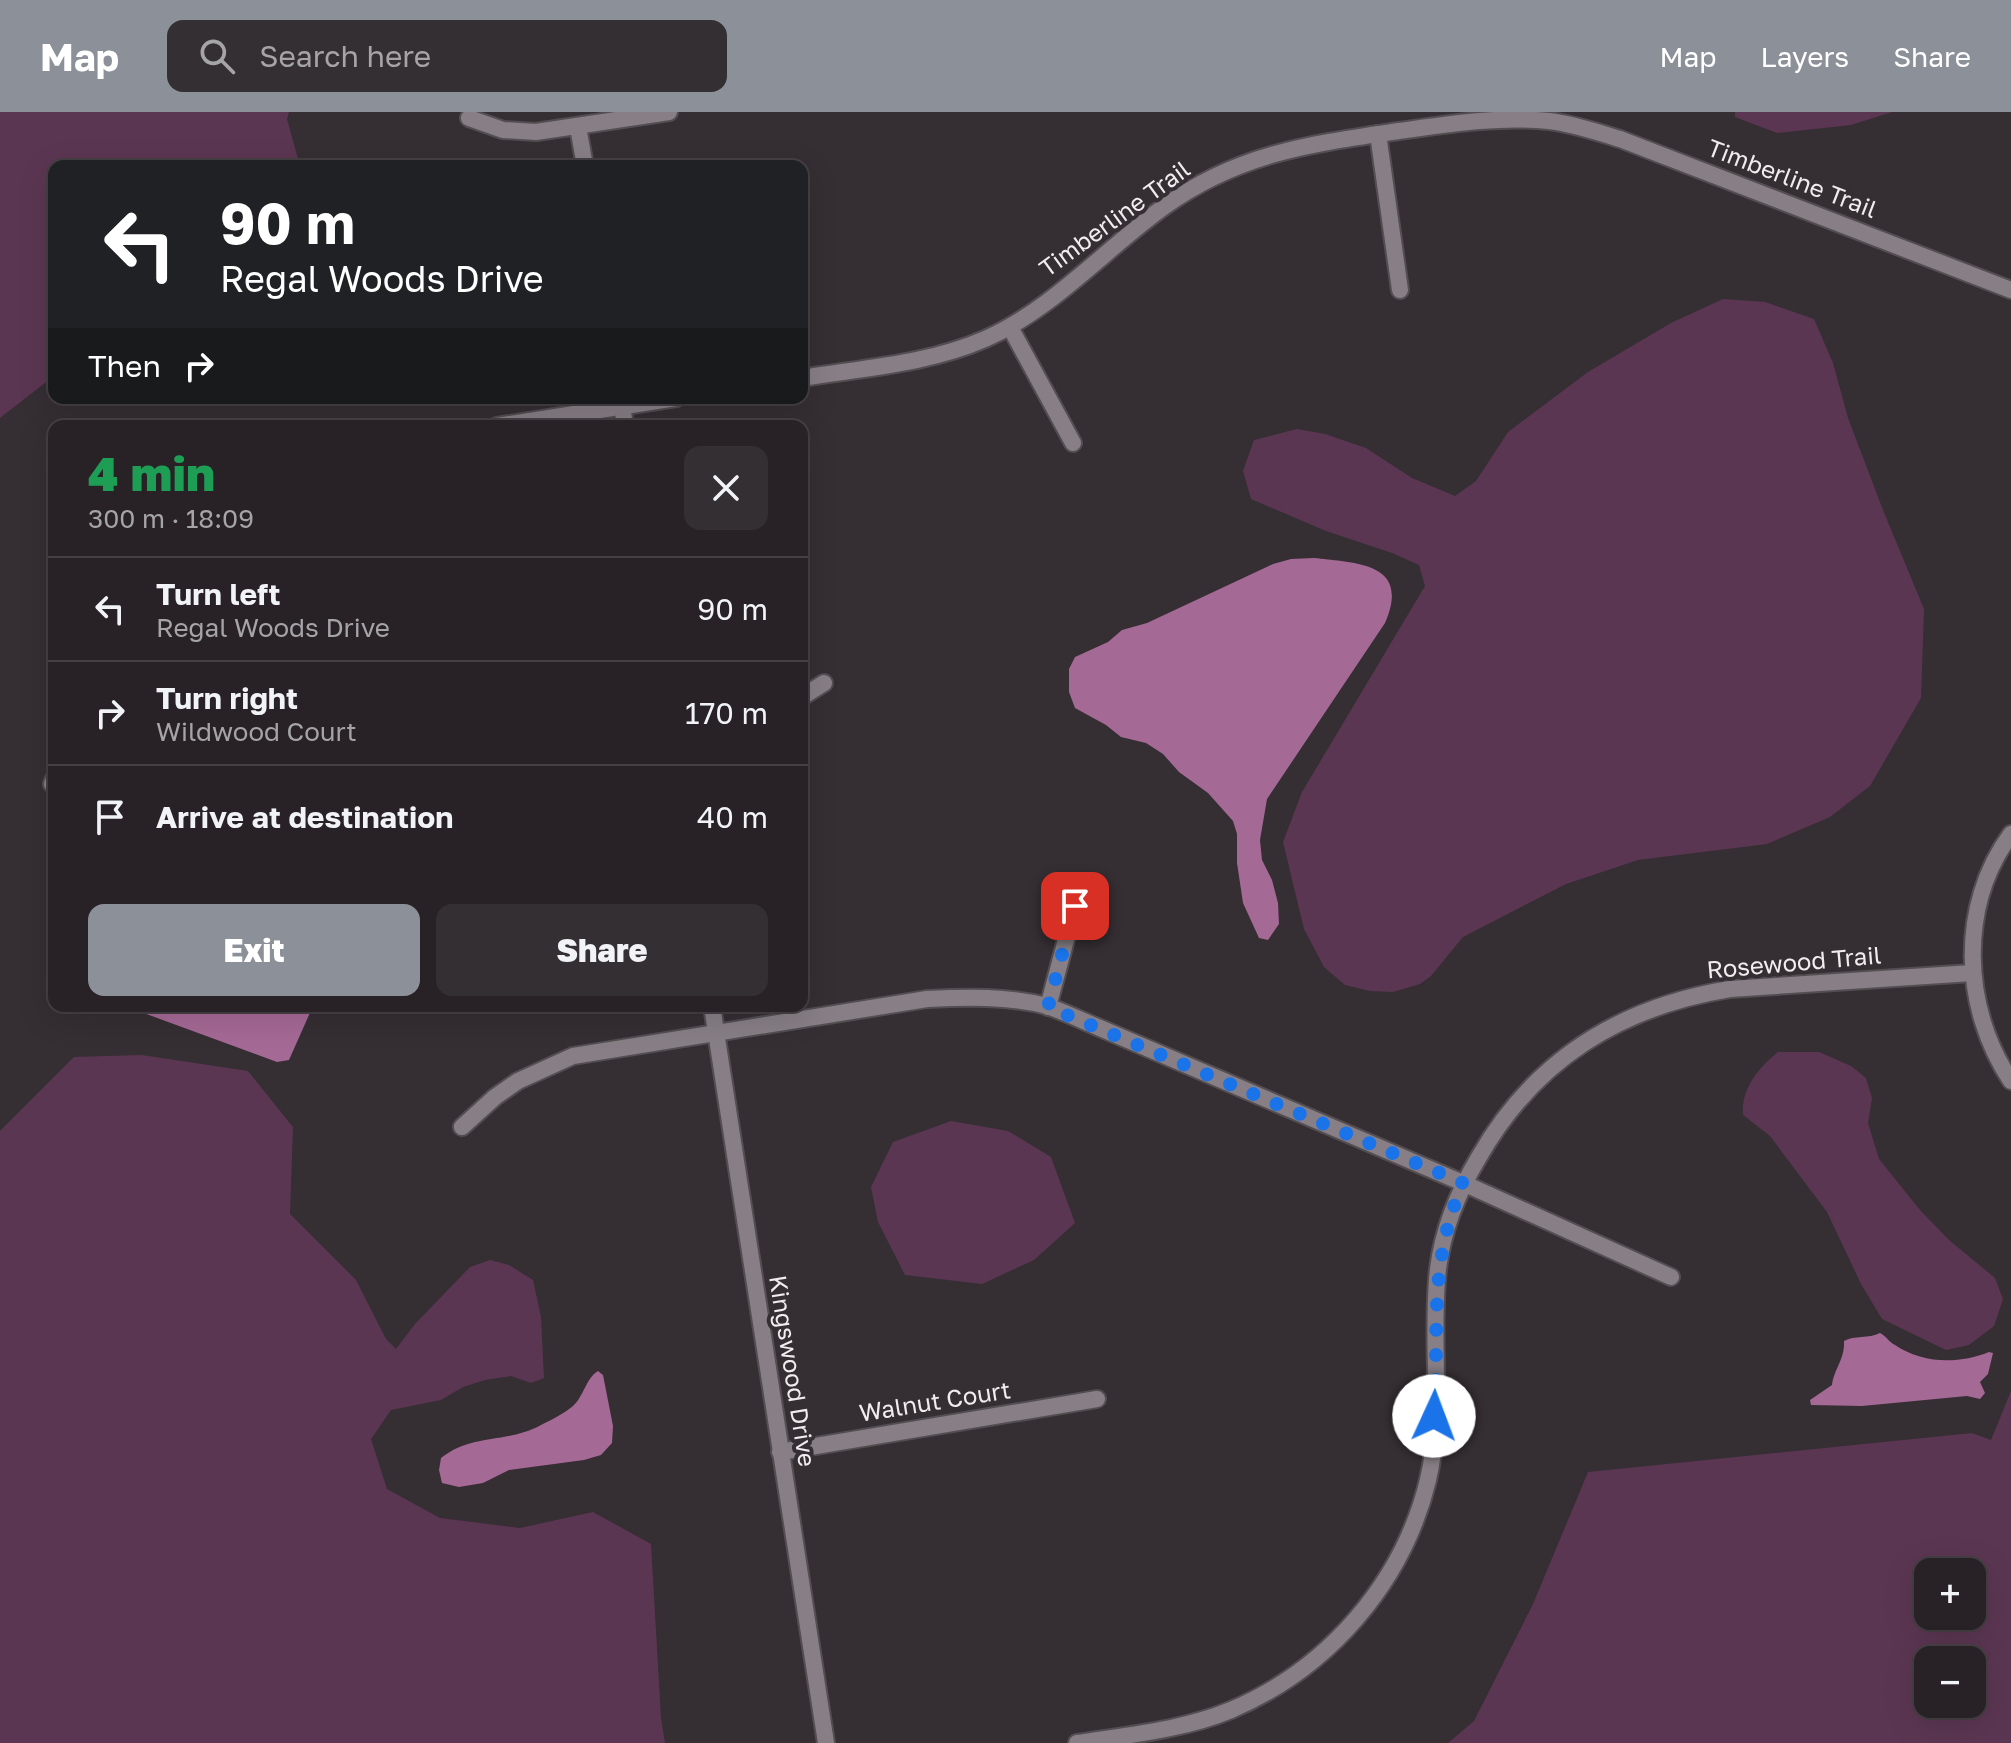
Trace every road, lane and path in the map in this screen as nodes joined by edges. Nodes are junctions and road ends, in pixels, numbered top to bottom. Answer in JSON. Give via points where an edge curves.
{"nodes":[{"id":1,"x":669,"y":112,"type":"edge"},
{"id":2,"x":469,"y":118,"type":"dead end"},
{"id":3,"x":578,"y":127,"type":"junction"},
{"id":4,"x":1378,"y":134,"type":"junction"},
{"id":5,"x":584,"y":160,"type":"edge"},
{"id":6,"x":1400,"y":290,"type":"dead end"},
{"id":7,"x":2011,"y":290,"type":"edge"},
{"id":8,"x":1010,"y":327,"type":"junction"},
{"id":9,"x":808,"y":377,"type":"edge"},
{"id":10,"x":611,"y":404,"type":"edge"},
{"id":11,"x":528,"y":420,"type":"edge"},
{"id":12,"x":1073,"y":443,"type":"dead end"},
{"id":13,"x":824,"y":683,"type":"dead end"},
{"id":14,"x":808,"y":693,"type":"edge"},
{"id":15,"x":2011,"y":834,"type":"edge"},
{"id":16,"x":1075,"y":906,"type":"dead end"},
{"id":17,"x":1972,"y":973,"type":"junction"},
{"id":18,"x":1048,"y":1007,"type":"junction"},
{"id":19,"x":713,"y":1012,"type":"edge"},
{"id":20,"x":716,"y":1031,"type":"junction"},
{"id":21,"x":2011,"y":1081,"type":"edge"},
{"id":22,"x":462,"y":1127,"type":"dead end"},
{"id":23,"x":1463,"y":1183,"type":"junction"},
{"id":24,"x":1671,"y":1277,"type":"dead end"},
{"id":25,"x":1097,"y":1399,"type":"dead end"},
{"id":26,"x":780,"y":1452,"type":"junction"},
{"id":27,"x":826,"y":1743,"type":"edge"},
{"id":28,"x":1077,"y":1743,"type":"edge"}],
"edges":[{"from":1,"to":3,"type":"street"},
{"from":2,"to":3,"type":"street","via":[[503,130]]},
{"from":3,"to":5,"type":"street"},
{"from":4,"to":6,"type":"street"},
{"from":4,"to":7,"type":"street","name":"Timberline Trail","via":[[1490,119],[1582,127]]},
{"from":4,"to":8,"type":"street","name":"Timberline Trail","via":[[1274,153],[1194,187]]},
{"from":8,"to":9,"type":"street","name":"Timberline Trail","via":[[922,359]]},
{"from":8,"to":12,"type":"street"},
{"from":10,"to":11,"type":"street"},
{"from":13,"to":14,"type":"street"},
{"from":15,"to":17,"type":"street","via":[[1990,871],[1977,915]]},
{"from":16,"to":18,"type":"street"},
{"from":17,"to":21,"type":"street","via":[[1987,1034]]},
{"from":17,"to":23,"type":"street","name":"Rosewood Trail","via":[[1730,989],[1638,1014],[1579,1046],[1540,1075],[1497,1125]]},
{"from":18,"to":20,"type":"street","via":[[970,997],[927,999]]},
{"from":18,"to":23,"type":"street"},
{"from":19,"to":20,"type":"street","name":"Kingswood Drive"},
{"from":20,"to":22,"type":"street","via":[[559,1061],[518,1081]]},
{"from":20,"to":26,"type":"street","name":"Kingswood Drive"},
{"from":23,"to":24,"type":"street"},
{"from":23,"to":28,"type":"street","name":"Rosewood Trail","via":[[1439,1267],[1428,1480],[1396,1561],[1374,1599],[1338,1641],[1284,1683],[1230,1711]]},
{"from":25,"to":26,"type":"street","name":"Walnut Court"},
{"from":26,"to":27,"type":"street","name":"Kingswood Drive"}]}
